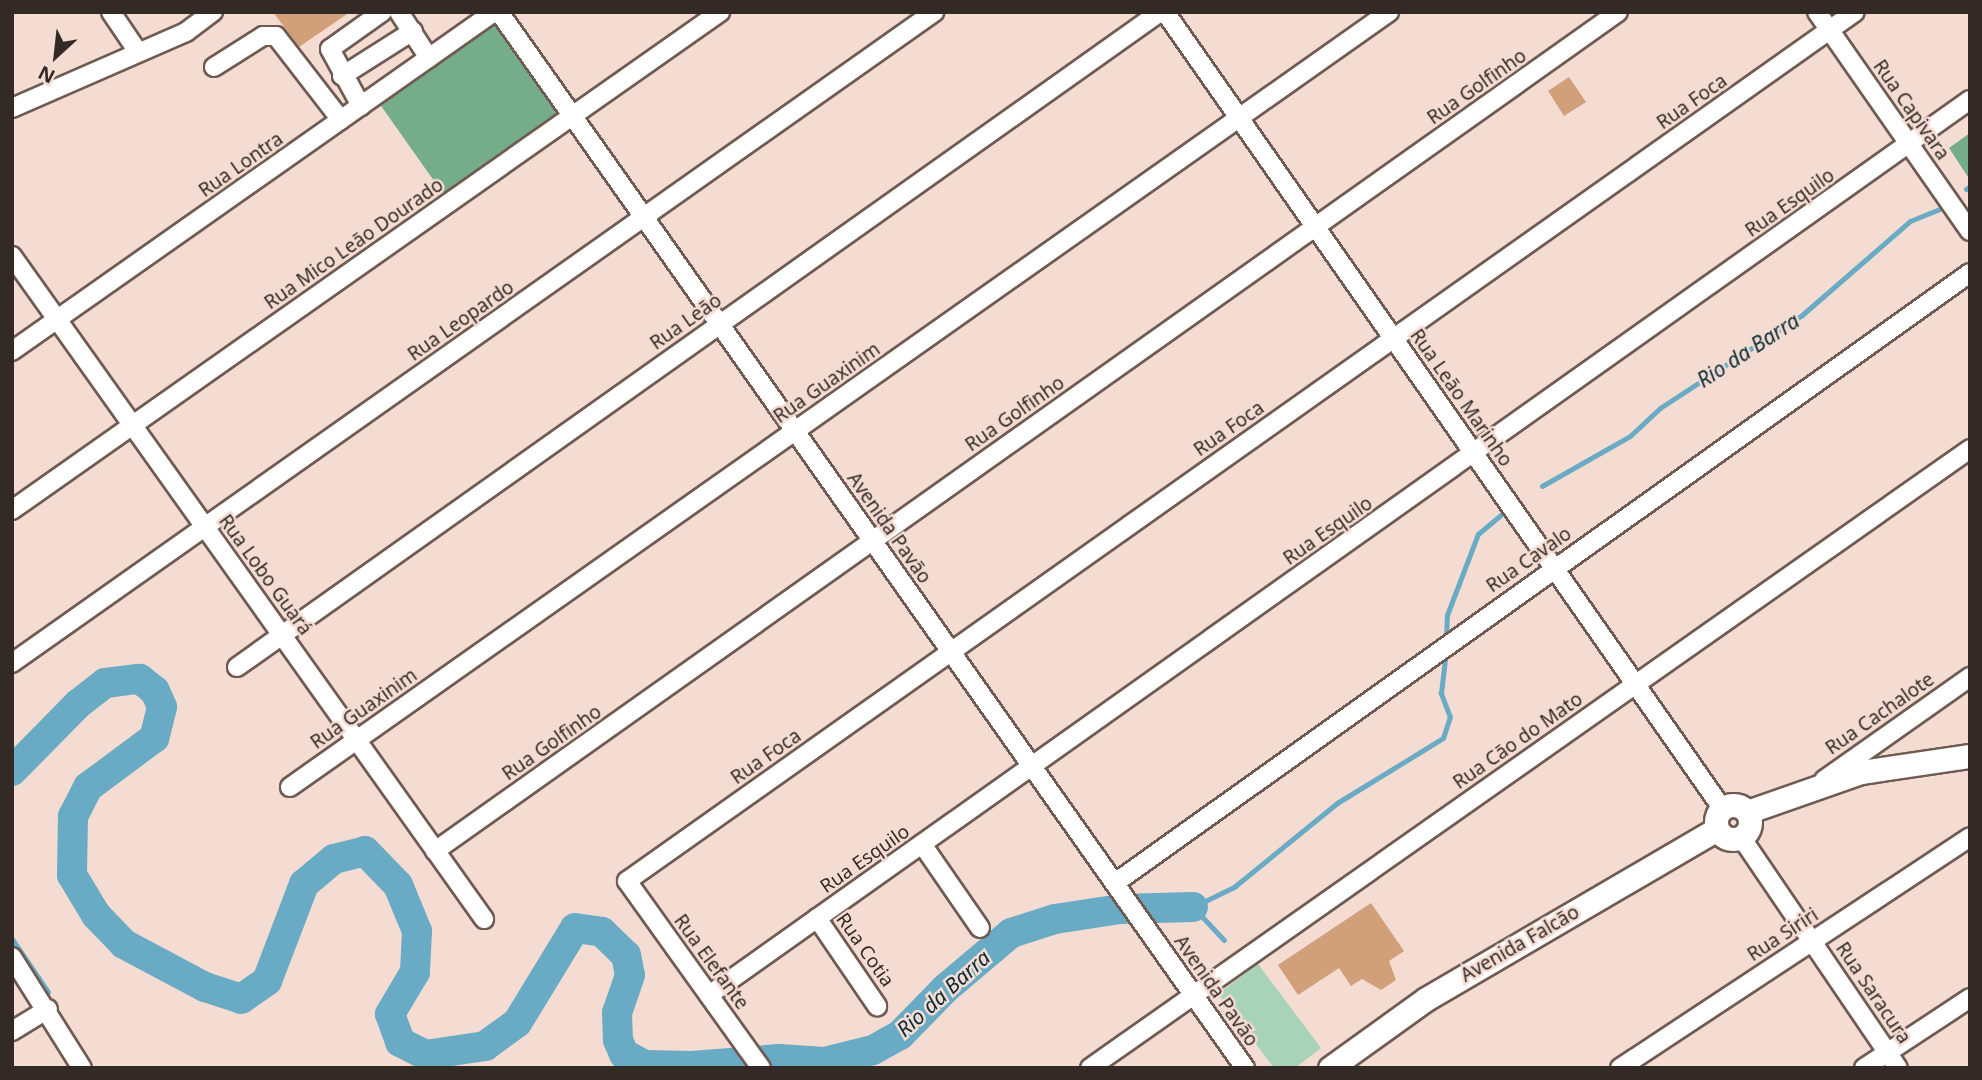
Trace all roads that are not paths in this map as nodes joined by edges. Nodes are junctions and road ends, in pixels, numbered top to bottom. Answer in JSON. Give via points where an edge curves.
{"nodes":[{"id":1,"x":111,"y":12,"type":"edge"},
{"id":2,"x":213,"y":12,"type":"edge"},
{"id":3,"x":382,"y":12,"type":"edge"},
{"id":4,"x":399,"y":12,"type":"edge"},
{"id":5,"x":497,"y":12,"type":"edge"},
{"id":6,"x":720,"y":12,"type":"edge"},
{"id":7,"x":934,"y":12,"type":"edge"},
{"id":8,"x":1160,"y":12,"type":"edge"},
{"id":9,"x":1165,"y":12,"type":"edge"},
{"id":10,"x":1389,"y":12,"type":"edge"},
{"id":11,"x":1618,"y":12,"type":"edge"},
{"id":12,"x":1817,"y":12,"type":"edge"},
{"id":13,"x":1855,"y":12,"type":"edge"},
{"id":14,"x":1829,"y":30,"type":"junction"},
{"id":15,"x":413,"y":31,"type":"junction"},
{"id":16,"x":138,"y":51,"type":"junction"},
{"id":17,"x":429,"y":58,"type":"junction"},
{"id":18,"x":214,"y":68,"type":"dead end"},
{"id":19,"x":342,"y":76,"type":"junction"},
{"id":20,"x":1970,"y":100,"type":"edge"},
{"id":21,"x":361,"y":106,"type":"junction"},
{"id":22,"x":12,"y":108,"type":"edge"},
{"id":23,"x":573,"y":116,"type":"junction"},
{"id":24,"x":1239,"y":118,"type":"junction"},
{"id":25,"x":341,"y":120,"type":"junction"},
{"id":26,"x":1909,"y":144,"type":"junction"},
{"id":27,"x":644,"y":217,"type":"junction"},
{"id":28,"x":1315,"y":227,"type":"junction"},
{"id":29,"x":1970,"y":231,"type":"edge"},
{"id":30,"x":12,"y":256,"type":"edge"},
{"id":31,"x":1970,"y":273,"type":"edge"},
{"id":32,"x":58,"y":320,"type":"junction"},
{"id":33,"x":720,"y":324,"type":"junction"},
{"id":34,"x":1393,"y":339,"type":"junction"},
{"id":35,"x":12,"y":351,"type":"edge"},
{"id":36,"x":132,"y":425,"type":"junction"},
{"id":37,"x":795,"y":431,"type":"junction"},
{"id":38,"x":1970,"y":449,"type":"edge"},
{"id":39,"x":1474,"y":453,"type":"junction"},
{"id":40,"x":12,"y":510,"type":"edge"},
{"id":41,"x":205,"y":527,"type":"junction"},
{"id":42,"x":873,"y":541,"type":"junction"},
{"id":43,"x":1554,"y":568,"type":"junction"},
{"id":44,"x":282,"y":635,"type":"junction"},
{"id":45,"x":951,"y":651,"type":"junction"},
{"id":46,"x":12,"y":663,"type":"edge"},
{"id":47,"x":237,"y":667,"type":"dead end"},
{"id":48,"x":1970,"y":677,"type":"edge"},
{"id":49,"x":1635,"y":684,"type":"junction"},
{"id":50,"x":357,"y":740,"type":"junction"},
{"id":51,"x":1970,"y":756,"type":"edge"},
{"id":52,"x":1032,"y":766,"type":"junction"},
{"id":53,"x":1815,"y":786,"type":"junction"},
{"id":54,"x":290,"y":787,"type":"dead end"},
{"id":55,"x":1747,"y":812,"type":"junction"},
{"id":56,"x":1719,"y":819,"type":"junction"},
{"id":57,"x":1741,"y":837,"type":"junction"},
{"id":58,"x":1970,"y":837,"type":"edge"},
{"id":59,"x":922,"y":844,"type":"junction"},
{"id":60,"x":435,"y":851,"type":"junction"},
{"id":61,"x":627,"y":881,"type":"joint"},
{"id":62,"x":1115,"y":883,"type":"junction"},
{"id":63,"x":817,"y":918,"type":"junction"},
{"id":64,"x":484,"y":919,"type":"dead end"},
{"id":65,"x":980,"y":928,"type":"dead end"},
{"id":66,"x":1812,"y":940,"type":"junction"},
{"id":67,"x":12,"y":957,"type":"edge"},
{"id":68,"x":709,"y":995,"type":"junction"},
{"id":69,"x":1194,"y":995,"type":"junction"},
{"id":70,"x":1970,"y":998,"type":"edge"},
{"id":71,"x":877,"y":1006,"type":"dead end"},
{"id":72,"x":48,"y":1009,"type":"junction"},
{"id":73,"x":12,"y":1031,"type":"edge"},
{"id":74,"x":1888,"y":1052,"type":"junction"},
{"id":75,"x":82,"y":1068,"type":"edge"},
{"id":76,"x":761,"y":1068,"type":"edge"},
{"id":77,"x":1090,"y":1068,"type":"edge"},
{"id":78,"x":1245,"y":1068,"type":"edge"},
{"id":79,"x":1330,"y":1068,"type":"edge"},
{"id":80,"x":1620,"y":1068,"type":"edge"},
{"id":81,"x":1864,"y":1068,"type":"edge"},
{"id":82,"x":1898,"y":1068,"type":"edge"}],
"edges":[{"from":1,"to":16,"type":"street"},
{"from":2,"to":16,"type":"street","via":[[186,32]]},
{"from":3,"to":19,"type":"street","via":[[330,49]]},
{"from":4,"to":15,"type":"street"},
{"from":5,"to":17,"type":"street","name":"Rua Lontra"},
{"from":5,"to":23,"type":"street","name":"Avenida Pavão"},
{"from":6,"to":23,"type":"street","name":"Rua Mico Leão Dourado"},
{"from":7,"to":27,"type":"street","name":"Rua Leopardo"},
{"from":8,"to":33,"type":"street","name":"Rua Leão"},
{"from":9,"to":24,"type":"street","name":"Rua Leão Marinho"},
{"from":10,"to":24,"type":"street","name":"Rua Guaxinim"},
{"from":11,"to":28,"type":"street","name":"Rua Golfinho"},
{"from":12,"to":14,"type":"street","name":"Rua Capivara"},
{"from":13,"to":14,"type":"street","name":"Rua Foca"},
{"from":14,"to":26,"type":"street","name":"Rua Capivara"},
{"from":14,"to":34,"type":"street","name":"Rua Foca"},
{"from":15,"to":17,"type":"street"},
{"from":15,"to":19,"type":"street"},
{"from":16,"to":22,"type":"street"},
{"from":17,"to":21,"type":"street","name":"Rua Lontra"},
{"from":18,"to":25,"type":"street","via":[[263,36],[276,36]]},
{"from":19,"to":21,"type":"street"},
{"from":20,"to":26,"type":"street","name":"Rua Esquilo"},
{"from":21,"to":25,"type":"street","name":"Rua Lontra"},
{"from":23,"to":27,"type":"street","name":"Avenida Pavão"},
{"from":23,"to":36,"type":"street","name":"Rua Mico Leão Dourado"},
{"from":24,"to":28,"type":"street","name":"Rua Leão Marinho"},
{"from":24,"to":37,"type":"street","name":"Rua Guaxinim"},
{"from":25,"to":32,"type":"street","name":"Rua Lontra"},
{"from":26,"to":29,"type":"street","name":"Rua Capivara"},
{"from":26,"to":39,"type":"street","name":"Rua Esquilo"},
{"from":27,"to":33,"type":"street","name":"Avenida Pavão"},
{"from":27,"to":41,"type":"street","name":"Rua Leopardo"},
{"from":28,"to":34,"type":"street","name":"Rua Leão Marinho"},
{"from":28,"to":42,"type":"street","name":"Rua Golfinho"},
{"from":30,"to":32,"type":"street","name":"Rua Lobo Guará"},
{"from":31,"to":43,"type":"street","name":"Rua Cavalo"},
{"from":32,"to":35,"type":"street","name":"Rua Lontra"},
{"from":32,"to":36,"type":"street","name":"Rua Lobo Guará"},
{"from":33,"to":37,"type":"street","name":"Avenida Pavão"},
{"from":33,"to":44,"type":"street","name":"Rua Leão"},
{"from":34,"to":39,"type":"street","name":"Rua Leão Marinho"},
{"from":34,"to":45,"type":"street","name":"Rua Foca"},
{"from":36,"to":40,"type":"street","name":"Rua Mico Leão Dourado"},
{"from":36,"to":41,"type":"street","name":"Rua Lobo Guará"},
{"from":37,"to":42,"type":"street","name":"Avenida Pavão"},
{"from":37,"to":50,"type":"street","name":"Rua Guaxinim"},
{"from":38,"to":49,"type":"street","name":"Rua Cão do Mato"},
{"from":39,"to":43,"type":"street","name":"Rua Leão Marinho"},
{"from":39,"to":52,"type":"street","name":"Rua Esquilo"},
{"from":41,"to":44,"type":"street","name":"Rua Lobo Guará"},
{"from":41,"to":46,"type":"street","name":"Rua Leopardo"},
{"from":42,"to":45,"type":"street","name":"Avenida Pavão"},
{"from":42,"to":60,"type":"street","name":"Rua Golfinho"},
{"from":43,"to":49,"type":"street","name":"Rua Leão Marinho"},
{"from":43,"to":62,"type":"street","name":"Rua Cavalo"},
{"from":44,"to":47,"type":"street","name":"Rua Leão"},
{"from":44,"to":50,"type":"street","name":"Rua Lobo Guará"},
{"from":45,"to":52,"type":"street","name":"Avenida Pavão"},
{"from":45,"to":61,"type":"street","name":"Rua Foca"},
{"from":48,"to":53,"type":"street","name":"Rua Cachalote"},
{"from":49,"to":56,"type":"street","name":"Rua Leão Marinho"},
{"from":49,"to":69,"type":"street","name":"Rua Cão do Mato"},
{"from":50,"to":54,"type":"street","name":"Rua Guaxinim"},
{"from":50,"to":60,"type":"street","name":"Rua Lobo Guará"},
{"from":51,"to":53,"type":"main road","via":[[1893,765]]},
{"from":52,"to":59,"type":"street","name":"Rua Esquilo"},
{"from":52,"to":62,"type":"street","name":"Avenida Pavão"},
{"from":53,"to":55,"type":"main road"},
{"from":55,"to":56,"type":"main road","via":[[1738,805]]},
{"from":55,"to":57,"type":"main road","via":[[1749,829]]},
{"from":56,"to":57,"type":"main road","via":[[1725,837]]},
{"from":56,"to":79,"type":"main road","name":"Avenida Falcão","via":[[1403,1013]]},
{"from":57,"to":66,"type":"street","name":"Rua Saracura"},
{"from":58,"to":66,"type":"street","name":"Rua Siriri"},
{"from":59,"to":63,"type":"street","name":"Rua Esquilo"},
{"from":59,"to":65,"type":"street"},
{"from":60,"to":64,"type":"street","name":"Rua Lobo Guará"},
{"from":61,"to":68,"type":"street","name":"Rua Elefante"},
{"from":62,"to":69,"type":"street","name":"Avenida Pavão"},
{"from":63,"to":68,"type":"street","name":"Rua Esquilo"},
{"from":63,"to":71,"type":"street","name":"Rua Cotia"},
{"from":66,"to":74,"type":"street","name":"Rua Saracura"},
{"from":66,"to":80,"type":"street","name":"Rua Siriri"},
{"from":67,"to":72,"type":"street"},
{"from":68,"to":76,"type":"street","name":"Rua Elefante"},
{"from":69,"to":77,"type":"street","name":"Rua Cão do Mato"},
{"from":69,"to":78,"type":"street","name":"Avenida Pavão"},
{"from":70,"to":74,"type":"street"},
{"from":72,"to":73,"type":"street"},
{"from":72,"to":75,"type":"street"},
{"from":74,"to":81,"type":"street"},
{"from":74,"to":82,"type":"street","name":"Rua Saracura"}]}
